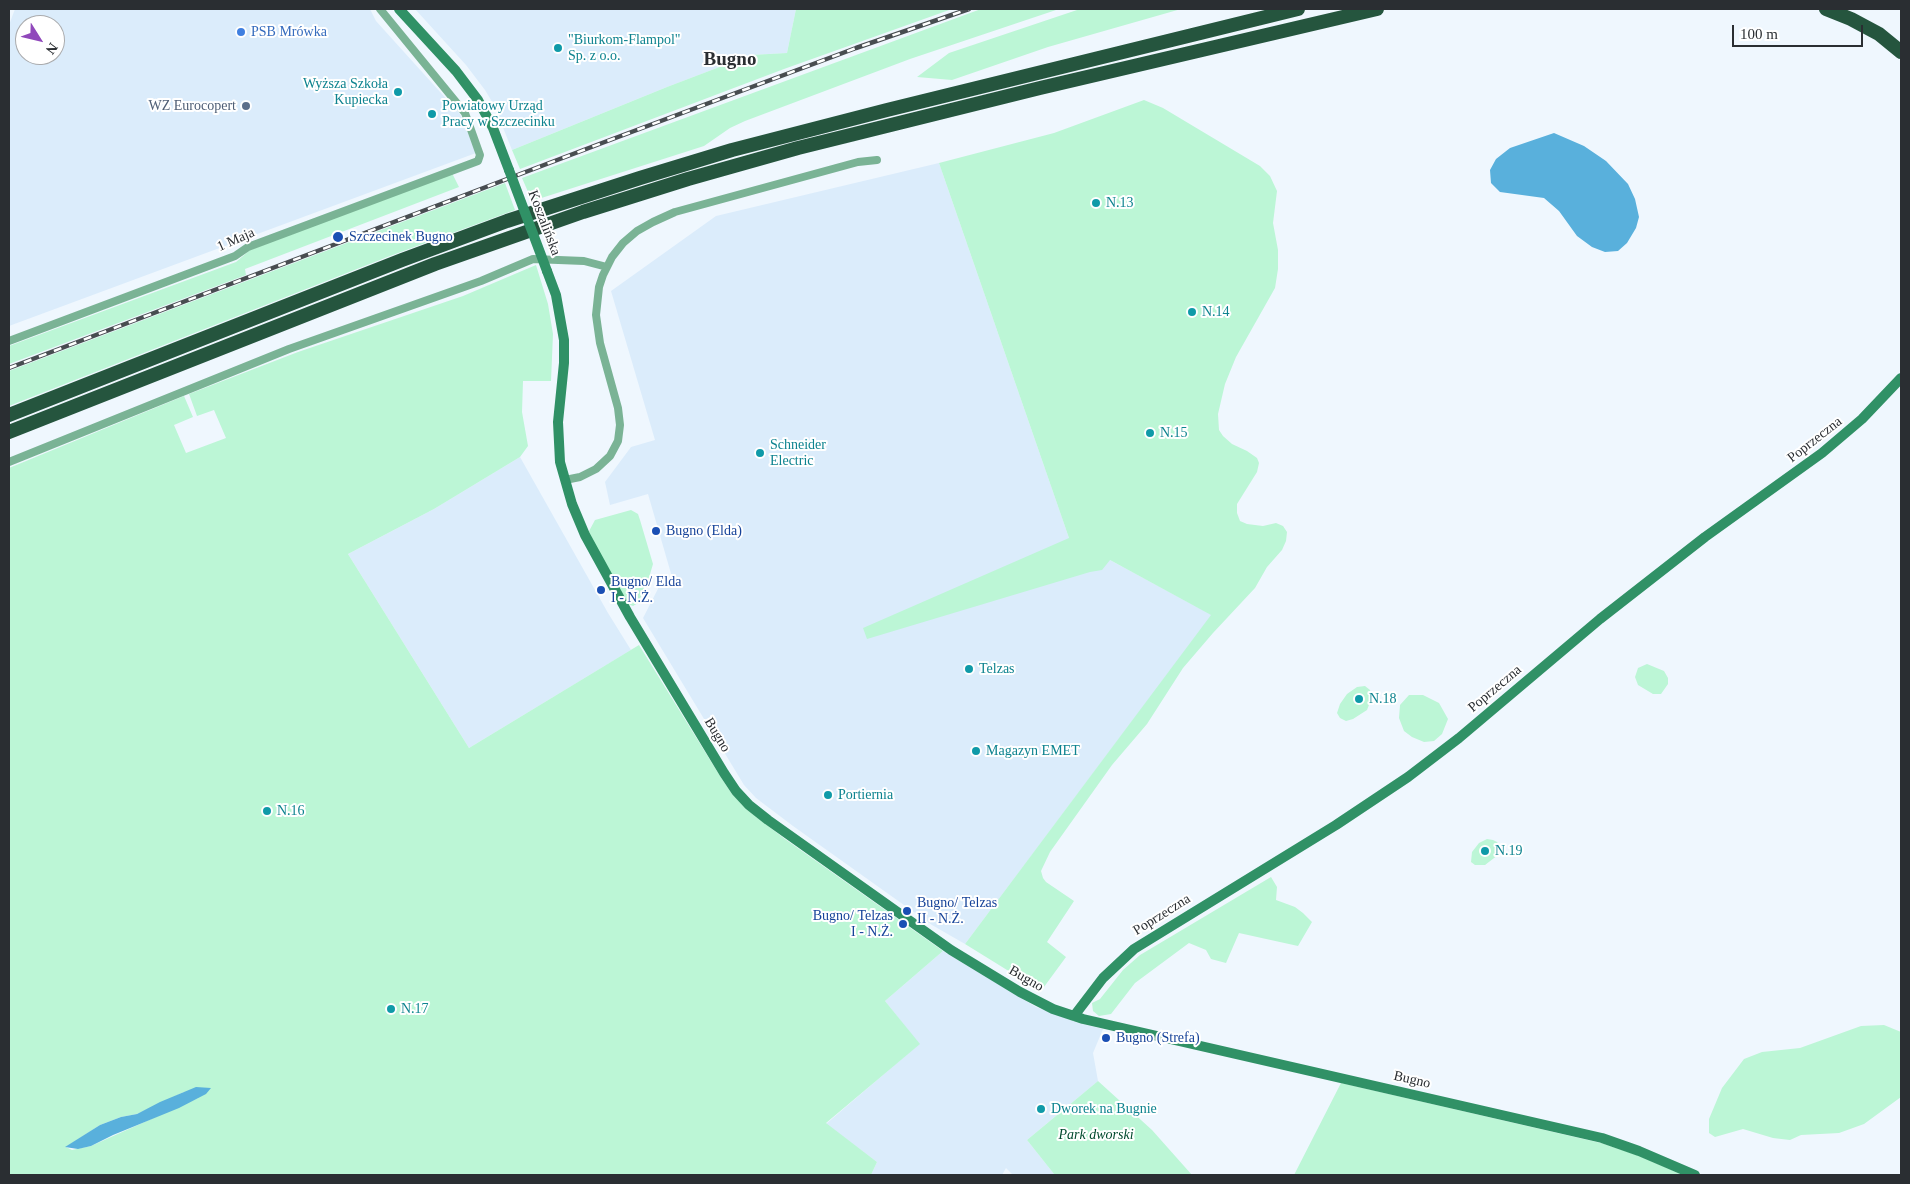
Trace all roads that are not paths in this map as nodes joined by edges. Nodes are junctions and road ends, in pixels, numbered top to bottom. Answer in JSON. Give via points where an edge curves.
{"nodes":[{"id":1,"x":380,"y":9,"type":"edge"},
{"id":2,"x":399,"y":9,"type":"edge"},
{"id":3,"x":1298,"y":9,"type":"edge"},
{"id":4,"x":1376,"y":9,"type":"edge"},
{"id":5,"x":1826,"y":9,"type":"edge"},
{"id":6,"x":1901,"y":52,"type":"edge"},
{"id":7,"x":877,"y":160,"type":"dead end"},
{"id":8,"x":607,"y":267,"type":"junction"},
{"id":9,"x":9,"y":341,"type":"edge"},
{"id":10,"x":1901,"y":378,"type":"edge"},
{"id":11,"x":9,"y":415,"type":"edge"},
{"id":12,"x":9,"y":432,"type":"edge"},
{"id":13,"x":9,"y":462,"type":"edge"},
{"id":14,"x":565,"y":480,"type":"junction"},
{"id":15,"x":1074,"y":1016,"type":"junction"},
{"id":16,"x":1695,"y":1175,"type":"edge"}],
"edges":[{"from":1,"to":9,"type":"street","name":"1 Maja","via":[[465,113],[480,158],[248,247],[235,256]]},
{"from":2,"to":14,"type":"street","name":"Koszalińska","bridge":true,"via":[[456,71],[493,128],[556,295],[564,340],[558,422],[560,462]]},
{"from":3,"to":11,"type":"highway","via":[[878,112],[640,178],[507,221],[402,260]]},
{"from":4,"to":12,"type":"highway","via":[[817,144],[669,185],[435,264]]},
{"from":5,"to":6,"type":"highway","via":[[1851,18],[1879,34]]},
{"from":7,"to":8,"type":"street","via":[[858,162],[675,212],[637,230],[623,242]]},
{"from":8,"to":13,"type":"street","via":[[584,261],[533,259],[481,282],[290,349]]},
{"from":8,"to":14,"type":"street","via":[[599,287],[596,315],[600,343],[618,408],[618,441],[610,456],[596,470]]},
{"from":10,"to":15,"type":"street","name":"Poprzeczna","via":[[1862,419],[1822,453],[1600,618],[1428,762],[1336,825],[1139,945],[1112,967]]},
{"from":14,"to":15,"type":"street","name":"Bugno","via":[[578,520],[630,617],[724,773],[749,805],[951,950],[1038,1002]]},
{"from":15,"to":16,"type":"street","name":"Bugno","via":[[1602,1138],[1639,1150]]}]}
